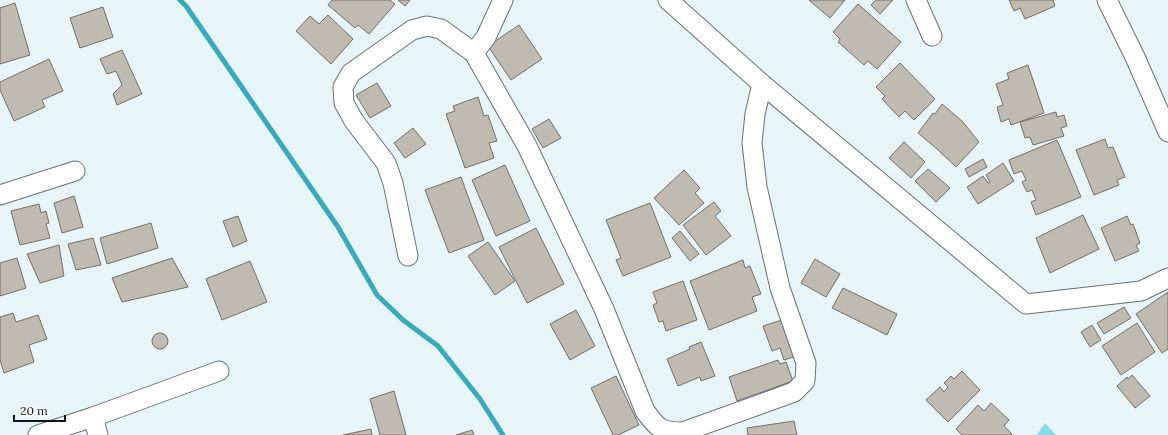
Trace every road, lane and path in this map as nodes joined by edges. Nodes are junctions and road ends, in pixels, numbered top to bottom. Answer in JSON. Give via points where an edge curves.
{"nodes":[{"id":1,"x":503,"y":0,"type":"edge"},
{"id":2,"x":668,"y":0,"type":"edge"},
{"id":3,"x":916,"y":0,"type":"edge"},
{"id":4,"x":1107,"y":0,"type":"edge"},
{"id":5,"x":932,"y":36,"type":"dead end"},
{"id":6,"x":474,"y":54,"type":"junction"},
{"id":7,"x":762,"y":84,"type":"junction"},
{"id":8,"x":1168,"y":132,"type":"edge"},
{"id":9,"x":75,"y":171,"type":"dead end"},
{"id":10,"x":0,"y":195,"type":"edge"},
{"id":11,"x":408,"y":256,"type":"dead end"},
{"id":12,"x":1168,"y":278,"type":"edge"},
{"id":13,"x":219,"y":370,"type":"dead end"},
{"id":14,"x":93,"y":416,"type":"junction"},
{"id":15,"x":38,"y":435,"type":"edge"},
{"id":16,"x":98,"y":435,"type":"edge"}],
"edges":[{"from":1,"to":6,"type":"street","via":[[486,36]]},
{"from":2,"to":7,"type":"street"},
{"from":3,"to":5,"type":"street"},
{"from":4,"to":8,"type":"street"},
{"from":6,"to":7,"type":"street","via":[[527,146],[604,309],[645,411],[655,425],[667,432],[683,432],[794,392],[805,381],[806,364],[780,288],[757,187],[752,143]]},
{"from":6,"to":11,"type":"street","via":[[441,29],[427,26],[412,30],[351,73],[343,87],[344,102],[354,121],[386,163],[393,183]]},
{"from":7,"to":12,"type":"street","via":[[1026,304],[1141,291]]},
{"from":9,"to":10,"type":"street"},
{"from":13,"to":14,"type":"street"},
{"from":14,"to":15,"type":"street"},
{"from":14,"to":16,"type":"street"}]}
